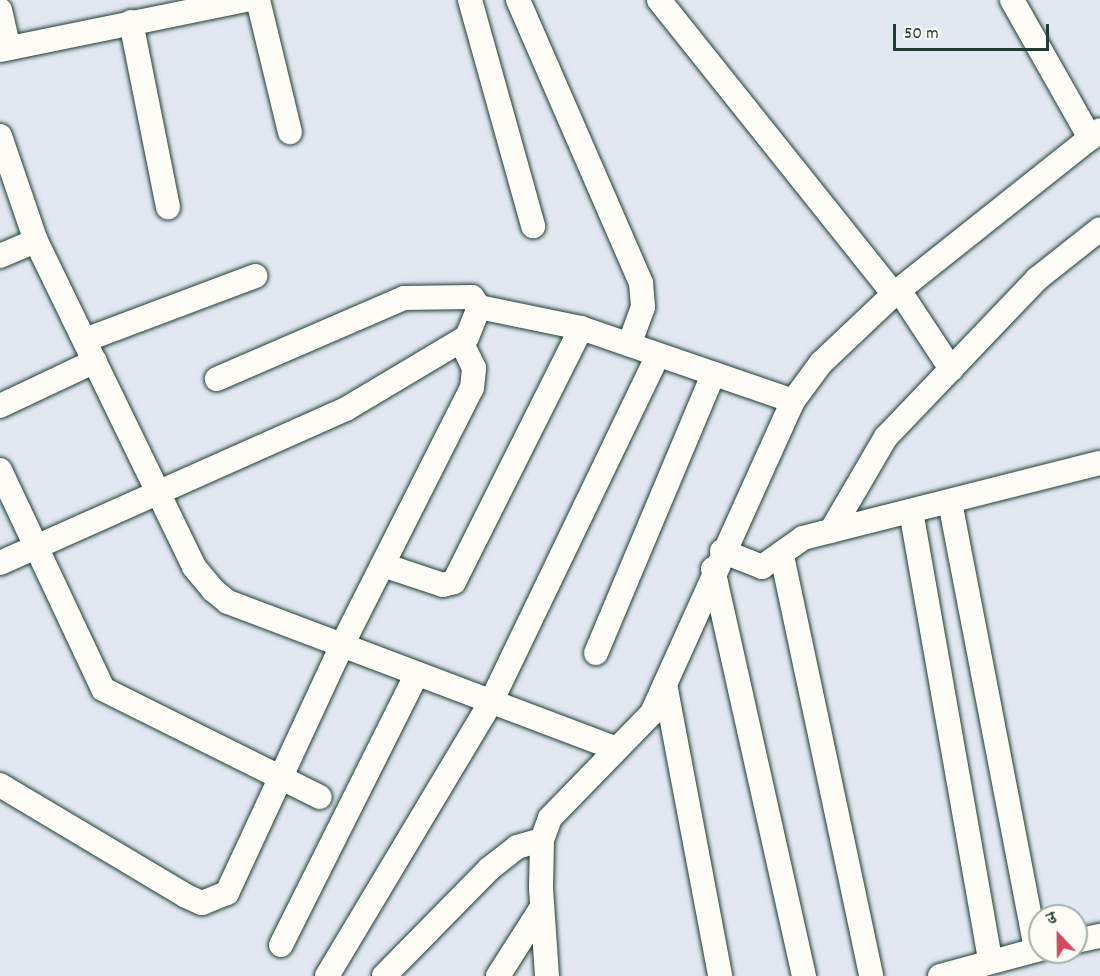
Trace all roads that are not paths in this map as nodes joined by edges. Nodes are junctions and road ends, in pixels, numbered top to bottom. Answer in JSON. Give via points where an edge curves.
{"nodes":[{"id":1,"x":246,"y":0,"type":"edge"},
{"id":2,"x":258,"y":0,"type":"edge"},
{"id":3,"x":470,"y":0,"type":"edge"},
{"id":4,"x":518,"y":0,"type":"edge"},
{"id":5,"x":659,"y":0,"type":"edge"},
{"id":6,"x":1012,"y":0,"type":"edge"},
{"id":7,"x":0,"y":10,"type":"edge"},
{"id":8,"x":131,"y":22,"type":"junction"},
{"id":9,"x":4,"y":49,"type":"edge"},
{"id":10,"x":290,"y":132,"type":"dead end"},
{"id":11,"x":1095,"y":134,"type":"edge"},
{"id":12,"x":0,"y":136,"type":"edge"},
{"id":13,"x":168,"y":207,"type":"dead end"},
{"id":14,"x":533,"y":226,"type":"dead end"},
{"id":15,"x":1100,"y":229,"type":"edge"},
{"id":16,"x":36,"y":241,"type":"junction"},
{"id":17,"x":0,"y":256,"type":"edge"},
{"id":18,"x":255,"y":276,"type":"dead end"},
{"id":19,"x":896,"y":292,"type":"junction"},
{"id":20,"x":479,"y":307,"type":"junction"},
{"id":21,"x":581,"y":328,"type":"junction"},
{"id":22,"x":461,"y":342,"type":"junction"},
{"id":23,"x":629,"y":345,"type":"junction"},
{"id":24,"x":90,"y":351,"type":"junction"},
{"id":25,"x":658,"y":355,"type":"junction"},
{"id":26,"x":951,"y":369,"type":"junction"},
{"id":27,"x":713,"y":374,"type":"junction"},
{"id":28,"x":217,"y":379,"type":"dead end"},
{"id":29,"x":793,"y":401,"type":"junction"},
{"id":30,"x":0,"y":406,"type":"edge"},
{"id":31,"x":1100,"y":463,"type":"edge"},
{"id":32,"x":0,"y":470,"type":"edge"},
{"id":33,"x":158,"y":492,"type":"junction"},
{"id":34,"x":950,"y":501,"type":"junction"},
{"id":35,"x":911,"y":511,"type":"junction"},
{"id":36,"x":831,"y":531,"type":"junction"},
{"id":37,"x":35,"y":548,"type":"junction"},
{"id":38,"x":782,"y":556,"type":"junction"},
{"id":39,"x":718,"y":560,"type":"junction"},
{"id":40,"x":0,"y":563,"type":"edge"},
{"id":41,"x":383,"y":565,"type":"junction"},
{"id":42,"x":342,"y":645,"type":"junction"},
{"id":43,"x":596,"y":652,"type":"dead end"},
{"id":44,"x":417,"y":674,"type":"junction"},
{"id":45,"x":664,"y":684,"type":"junction"},
{"id":46,"x":491,"y":702,"type":"junction"},
{"id":47,"x":616,"y":749,"type":"junction"},
{"id":48,"x":279,"y":778,"type":"junction"},
{"id":49,"x":0,"y":784,"type":"edge"},
{"id":50,"x":320,"y":797,"type":"dead end"},
{"id":51,"x":542,"y":840,"type":"junction"},
{"id":52,"x":1029,"y":904,"type":"edge"},
{"id":53,"x":542,"y":907,"type":"junction"},
{"id":54,"x":281,"y":945,"type":"dead end"},
{"id":55,"x":1028,"y":954,"type":"edge"},
{"id":56,"x":1002,"y":964,"type":"edge"},
{"id":57,"x":327,"y":976,"type":"edge"},
{"id":58,"x":384,"y":976,"type":"edge"},
{"id":59,"x":498,"y":976,"type":"edge"},
{"id":60,"x":547,"y":976,"type":"edge"},
{"id":61,"x":720,"y":976,"type":"edge"},
{"id":62,"x":804,"y":976,"type":"edge"},
{"id":63,"x":871,"y":976,"type":"edge"},
{"id":64,"x":940,"y":976,"type":"edge"}],
"edges":[{"from":1,"to":8,"type":"street"},
{"from":2,"to":10,"type":"street"},
{"from":3,"to":14,"type":"street"},
{"from":4,"to":23,"type":"street","via":[[641,283],[643,307]]},
{"from":5,"to":19,"type":"street"},
{"from":6,"to":11,"type":"street"},
{"from":7,"to":9,"type":"street"},
{"from":8,"to":9,"type":"street"},
{"from":8,"to":13,"type":"street"},
{"from":11,"to":19,"type":"street"},
{"from":12,"to":16,"type":"street"},
{"from":15,"to":26,"type":"street","via":[[1037,279]]},
{"from":16,"to":17,"type":"street"},
{"from":16,"to":24,"type":"street"},
{"from":18,"to":24,"type":"street"},
{"from":19,"to":26,"type":"street"},
{"from":19,"to":29,"type":"street","via":[[821,363]]},
{"from":20,"to":21,"type":"street"},
{"from":20,"to":22,"type":"street","via":[[473,331]]},
{"from":20,"to":28,"type":"street","via":[[472,297],[404,298]]},
{"from":21,"to":23,"type":"street"},
{"from":21,"to":41,"type":"street","via":[[454,582],[443,585]]},
{"from":22,"to":33,"type":"street","via":[[346,409]]},
{"from":22,"to":41,"type":"street","via":[[474,368],[472,388]]},
{"from":23,"to":25,"type":"street"},
{"from":24,"to":30,"type":"street"},
{"from":24,"to":33,"type":"street"},
{"from":25,"to":27,"type":"street"},
{"from":25,"to":46,"type":"street"},
{"from":26,"to":36,"type":"street","via":[[886,437]]},
{"from":27,"to":29,"type":"street"},
{"from":27,"to":43,"type":"street"},
{"from":29,"to":39,"type":"street"},
{"from":31,"to":34,"type":"street"},
{"from":32,"to":37,"type":"street"},
{"from":33,"to":37,"type":"street"},
{"from":33,"to":42,"type":"street","via":[[194,567],[213,590],[228,602]]},
{"from":34,"to":35,"type":"street"},
{"from":34,"to":52,"type":"street"},
{"from":35,"to":36,"type":"street"},
{"from":35,"to":56,"type":"street"},
{"from":36,"to":38,"type":"street","via":[[803,538]]},
{"from":37,"to":40,"type":"street"},
{"from":37,"to":48,"type":"street","via":[[103,689]]},
{"from":38,"to":39,"type":"street","via":[[762,567]]},
{"from":38,"to":63,"type":"street"},
{"from":39,"to":45,"type":"street"},
{"from":39,"to":62,"type":"street"},
{"from":41,"to":42,"type":"street"},
{"from":42,"to":44,"type":"street"},
{"from":42,"to":48,"type":"street"},
{"from":44,"to":46,"type":"street"},
{"from":44,"to":54,"type":"street"},
{"from":45,"to":47,"type":"street","via":[[652,713]]},
{"from":45,"to":61,"type":"street"},
{"from":46,"to":47,"type":"street"},
{"from":46,"to":57,"type":"street"},
{"from":47,"to":51,"type":"street","via":[[557,809]]},
{"from":48,"to":49,"type":"street","via":[[227,893],[202,903]]},
{"from":48,"to":50,"type":"street"},
{"from":51,"to":53,"type":"street"},
{"from":51,"to":58,"type":"street","via":[[517,847],[473,882]]},
{"from":53,"to":59,"type":"street"},
{"from":53,"to":60,"type":"street"},
{"from":55,"to":56,"type":"street"},
{"from":56,"to":64,"type":"street"}]}
